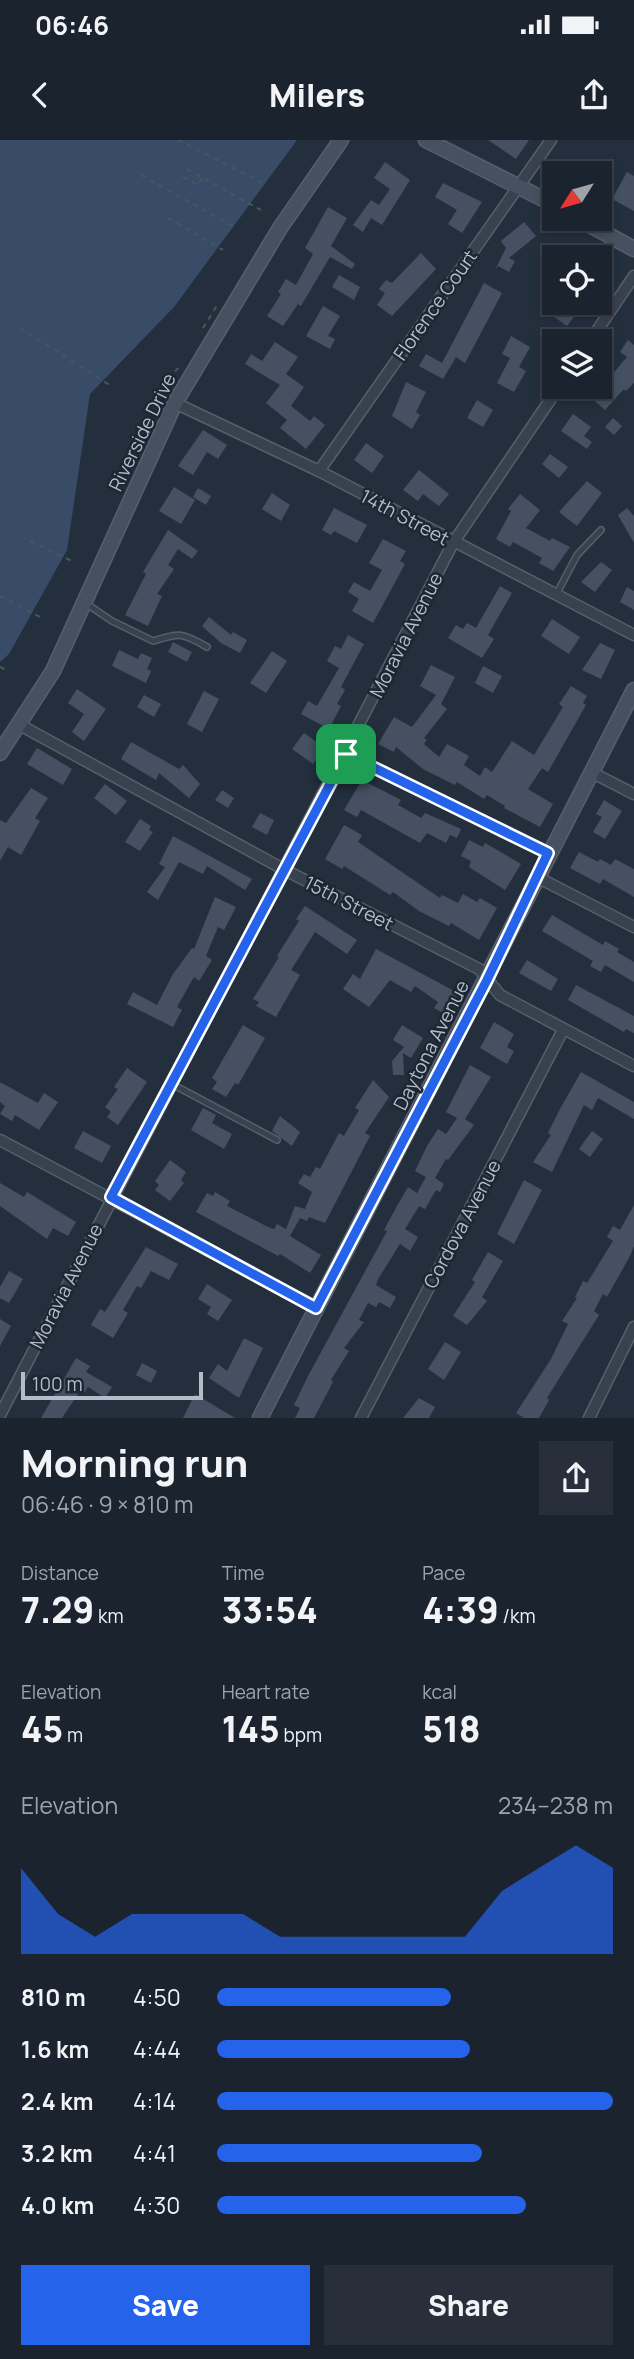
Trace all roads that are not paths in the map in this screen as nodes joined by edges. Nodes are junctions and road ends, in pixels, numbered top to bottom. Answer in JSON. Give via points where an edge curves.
{"nodes":[{"id":1,"x":341,"y":140,"type":"edge"},
{"id":2,"x":426,"y":140,"type":"edge"},
{"id":3,"x":551,"y":140,"type":"edge"},
{"id":4,"x":519,"y":186,"type":"junction"},
{"id":5,"x":542,"y":198,"type":"edge"},
{"id":6,"x":601,"y":231,"type":"edge"},
{"id":7,"x":634,"y":249,"type":"edge"},
{"id":8,"x":634,"y":276,"type":"edge"},
{"id":9,"x":598,"y":329,"type":"edge"},
{"id":10,"x":551,"y":399,"type":"edge"},
{"id":11,"x":175,"y":402,"type":"junction"},
{"id":12,"x":319,"y":471,"type":"junction"},
{"id":13,"x":601,"y":530,"type":"dead end"},
{"id":14,"x":453,"y":543,"type":"junction"},
{"id":15,"x":556,"y":595,"type":"junction"},
{"id":16,"x":85,"y":602,"type":"junction"},
{"id":17,"x":634,"y":635,"type":"edge"},
{"id":18,"x":206,"y":647,"type":"dead end"},
{"id":19,"x":634,"y":690,"type":"edge"},
{"id":20,"x":20,"y":725,"type":"junction"},
{"id":21,"x":0,"y":753,"type":"edge"},
{"id":22,"x":346,"y":754,"type":"junction"},
{"id":23,"x":591,"y":772,"type":"junction"},
{"id":24,"x":634,"y":794,"type":"edge"},
{"id":25,"x":548,"y":853,"type":"junction"},
{"id":26,"x":285,"y":870,"type":"junction"},
{"id":27,"x":537,"y":877,"type":"junction"},
{"id":28,"x":634,"y":927,"type":"edge"},
{"id":29,"x":487,"y":980,"type":"junction"},
{"id":30,"x":563,"y":1030,"type":"junction"},
{"id":31,"x":634,"y":1066,"type":"edge"},
{"id":32,"x":171,"y":1084,"type":"junction"},
{"id":33,"x":0,"y":1140,"type":"edge"},
{"id":34,"x":277,"y":1140,"type":"dead end"},
{"id":35,"x":111,"y":1197,"type":"junction"},
{"id":36,"x":316,"y":1308,"type":"junction"},
{"id":37,"x":634,"y":1327,"type":"edge"},
{"id":38,"x":0,"y":1415,"type":"edge"},
{"id":39,"x":260,"y":1418,"type":"edge"},
{"id":40,"x":362,"y":1418,"type":"edge"},
{"id":41,"x":589,"y":1418,"type":"edge"}],
"edges":[{"from":1,"to":11,"type":"street","name":"Riverside Drive","via":[[280,228]]},
{"from":2,"to":4,"type":"street"},
{"from":3,"to":4,"type":"street","name":"Florence Court"},
{"from":4,"to":5,"type":"street"},
{"from":4,"to":12,"type":"street","name":"Florence Court"},
{"from":6,"to":7,"type":"street"},
{"from":8,"to":9,"type":"street"},
{"from":10,"to":14,"type":"street","name":"Moravia Avenue"},
{"from":11,"to":12,"type":"street","name":"14th Street"},
{"from":11,"to":16,"type":"street","name":"Riverside Drive"},
{"from":12,"to":14,"type":"street","name":"14th Street"},
{"from":13,"to":15,"type":"lane","via":[[577,555]]},
{"from":14,"to":15,"type":"street","name":"14th Street"},
{"from":14,"to":22,"type":"street","name":"Moravia Avenue"},
{"from":15,"to":17,"type":"street","name":"14th Street"},
{"from":16,"to":18,"type":"lane","via":[[111,621],[153,641],[186,635]]},
{"from":16,"to":20,"type":"street","name":"Riverside Drive","via":[[53,671]]},
{"from":19,"to":23,"type":"street","name":"Daytona Avenue"},
{"from":20,"to":21,"type":"street","name":"Riverside Drive"},
{"from":20,"to":26,"type":"street","name":"15th Street"},
{"from":22,"to":25,"type":"street"},
{"from":22,"to":26,"type":"street","name":"Moravia Avenue"},
{"from":23,"to":24,"type":"street"},
{"from":23,"to":25,"type":"street","name":"Daytona Avenue"},
{"from":25,"to":27,"type":"street","name":"Daytona Avenue"},
{"from":26,"to":29,"type":"street","name":"15th Street","via":[[479,969]]},
{"from":26,"to":32,"type":"street","name":"Moravia Avenue"},
{"from":27,"to":28,"type":"street"},
{"from":27,"to":29,"type":"street","name":"Daytona Avenue"},
{"from":29,"to":30,"type":"street","name":"15th Street","via":[[499,995]]},
{"from":29,"to":36,"type":"street","name":"Daytona Avenue"},
{"from":30,"to":31,"type":"street","name":"15th Street"},
{"from":30,"to":40,"type":"street","name":"Cordova Avenue"},
{"from":32,"to":34,"type":"lane"},
{"from":32,"to":35,"type":"street","name":"Moravia Avenue"},
{"from":33,"to":35,"type":"street"},
{"from":35,"to":36,"type":"street"},
{"from":35,"to":38,"type":"street","name":"Moravia Avenue"},
{"from":36,"to":39,"type":"street","name":"Daytona Avenue"},
{"from":37,"to":41,"type":"street"}]}
